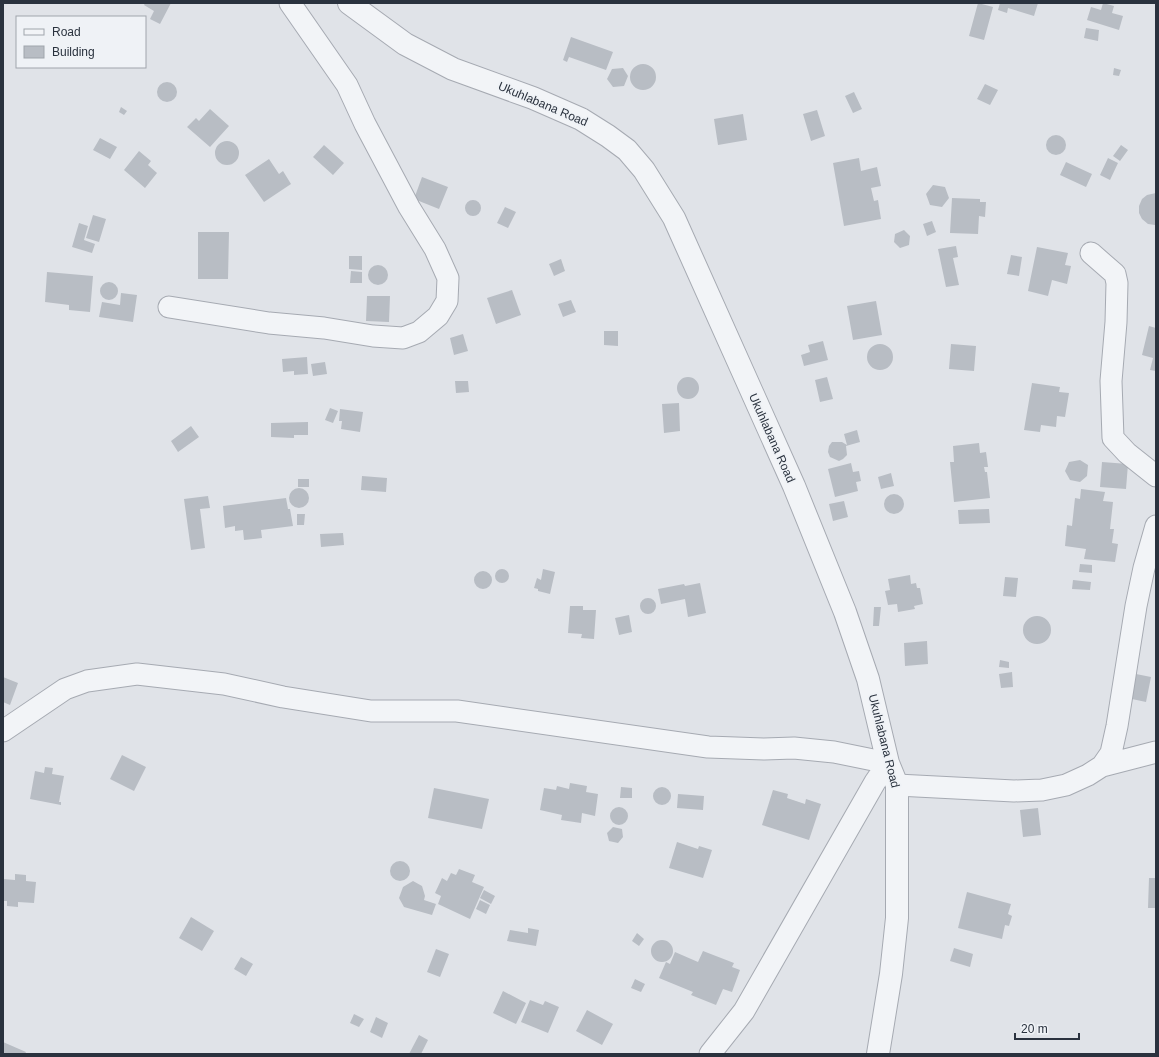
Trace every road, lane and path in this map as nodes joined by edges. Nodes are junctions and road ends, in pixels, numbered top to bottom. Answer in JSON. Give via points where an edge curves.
{"nodes":[{"id":1,"x":290,"y":3,"type":"edge"},
{"id":2,"x":349,"y":3,"type":"edge"},
{"id":3,"x":1090,"y":253,"type":"dead end"},
{"id":4,"x":169,"y":307,"type":"dead end"},
{"id":5,"x":1156,"y":476,"type":"edge"},
{"id":6,"x":1156,"y":526,"type":"edge"},
{"id":7,"x":3,"y":731,"type":"edge"},
{"id":8,"x":1156,"y":752,"type":"edge"},
{"id":9,"x":888,"y":763,"type":"junction"},
{"id":10,"x":1102,"y":766,"type":"junction"},
{"id":11,"x":897,"y":784,"type":"junction"},
{"id":12,"x":710,"y":1054,"type":"edge"},
{"id":13,"x":878,"y":1054,"type":"edge"}],
"edges":[{"from":1,"to":4,"type":"street","via":[[347,85],[409,207],[435,249],[448,278],[446,301],[438,316],[419,332],[403,338],[269,323]]},
{"from":2,"to":9,"type":"street","name":"Ukuhlabana Road","via":[[405,44],[454,69],[581,119],[627,150],[644,170],[674,218],[794,486],[845,612],[868,679]]},
{"from":3,"to":5,"type":"street","via":[[1115,274],[1117,283],[1111,381],[1113,438]]},
{"from":6,"to":10,"type":"street","via":[[1136,606],[1111,753]]},
{"from":7,"to":9,"type":"street","via":[[65,689],[87,680],[137,674],[224,684],[283,698],[371,711],[457,711],[700,746],[794,748],[834,752]]},
{"from":8,"to":10,"type":"street"},
{"from":9,"to":11,"type":"street","name":"Ukuhlabana Road"},
{"from":9,"to":12,"type":"street","via":[[744,1011]]},
{"from":10,"to":11,"type":"street","via":[[1066,785],[1042,790],[1014,791]]},
{"from":11,"to":13,"type":"street","name":"Ukuhlabana Road","via":[[898,918]]}]}
